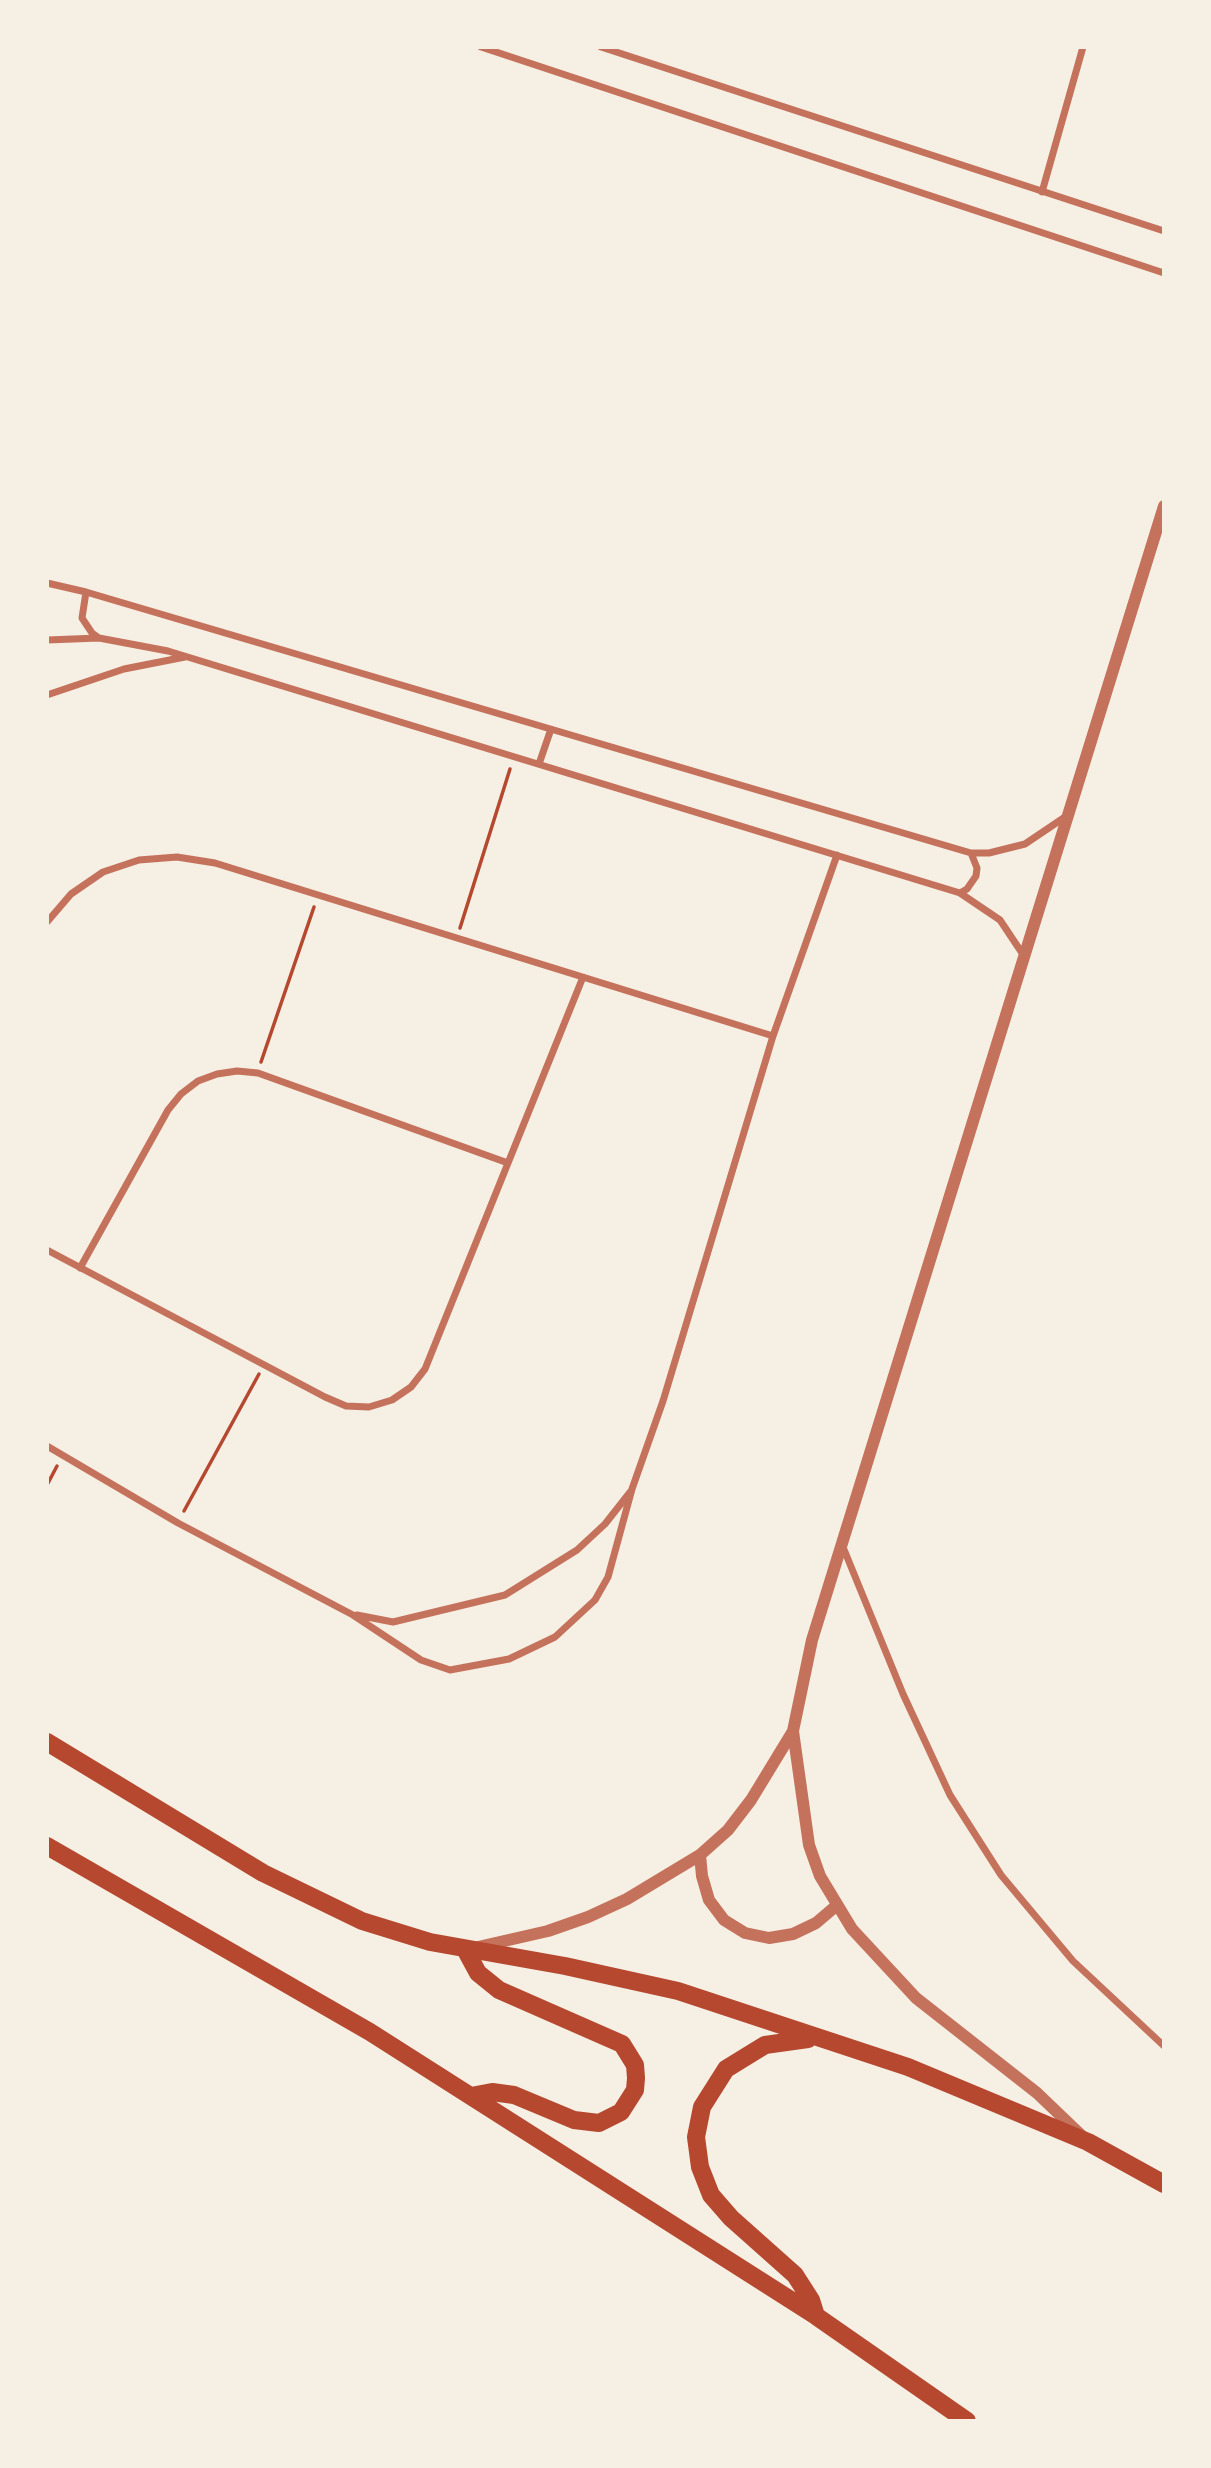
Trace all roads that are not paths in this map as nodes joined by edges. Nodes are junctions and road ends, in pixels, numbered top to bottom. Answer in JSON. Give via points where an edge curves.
{"nodes":[{"id":1,"x":481,"y":47,"type":"edge"},
{"id":2,"x":601,"y":47,"type":"edge"},
{"id":3,"x":1083,"y":47,"type":"edge"},
{"id":4,"x":1042,"y":192,"type":"junction"},
{"id":5,"x":1164,"y":231,"type":"edge"},
{"id":6,"x":1164,"y":273,"type":"edge"},
{"id":7,"x":1164,"y":506,"type":"edge"},
{"id":8,"x":47,"y":583,"type":"edge"},
{"id":9,"x":86,"y":592,"type":"junction"},
{"id":10,"x":99,"y":638,"type":"junction"},
{"id":11,"x":47,"y":640,"type":"edge"},
{"id":12,"x":187,"y":657,"type":"junction"},
{"id":13,"x":47,"y":695,"type":"edge"},
{"id":14,"x":551,"y":729,"type":"junction"},
{"id":15,"x":539,"y":764,"type":"junction"},
{"id":16,"x":1068,"y":814,"type":"junction"},
{"id":17,"x":971,"y":853,"type":"junction"},
{"id":18,"x":836,"y":855,"type":"junction"},
{"id":19,"x":960,"y":893,"type":"junction"},
{"id":20,"x":47,"y":922,"type":"edge"},
{"id":21,"x":1024,"y":956,"type":"junction"},
{"id":22,"x":583,"y":977,"type":"junction"},
{"id":23,"x":773,"y":1036,"type":"junction"},
{"id":24,"x":508,"y":1163,"type":"junction"},
{"id":25,"x":47,"y":1251,"type":"edge"},
{"id":26,"x":80,"y":1268,"type":"junction"},
{"id":27,"x":47,"y":1446,"type":"edge"},
{"id":28,"x":632,"y":1489,"type":"junction"},
{"id":29,"x":843,"y":1547,"type":"junction"},
{"id":30,"x":353,"y":1615,"type":"junction"},
{"id":31,"x":793,"y":1731,"type":"junction"},
{"id":32,"x":47,"y":1742,"type":"edge"},
{"id":33,"x":47,"y":1846,"type":"edge"},
{"id":34,"x":700,"y":1856,"type":"junction"},
{"id":35,"x":836,"y":1906,"type":"junction"},
{"id":36,"x":464,"y":1949,"type":"junction"},
{"id":37,"x":819,"y":2038,"type":"junction"},
{"id":38,"x":1164,"y":2046,"type":"edge"},
{"id":39,"x":471,"y":2096,"type":"junction"},
{"id":40,"x":1088,"y":2142,"type":"junction"},
{"id":41,"x":1164,"y":2184,"type":"edge"},
{"id":42,"x":816,"y":2316,"type":"junction"},
{"id":43,"x":967,"y":2421,"type":"edge"}],
"edges":[{"from":1,"to":6,"type":"street"},
{"from":2,"to":4,"type":"street"},
{"from":3,"to":4,"type":"street"},
{"from":4,"to":5,"type":"street"},
{"from":7,"to":16,"type":"street"},
{"from":8,"to":9,"type":"street"},
{"from":9,"to":10,"type":"street","via":[[82,618]]},
{"from":9,"to":14,"type":"street"},
{"from":10,"to":11,"type":"street"},
{"from":10,"to":12,"type":"street"},
{"from":12,"to":13,"type":"street","via":[[114,671]]},
{"from":12,"to":15,"type":"street"},
{"from":14,"to":15,"type":"street"},
{"from":14,"to":17,"type":"street"},
{"from":15,"to":18,"type":"street"},
{"from":16,"to":17,"type":"street","via":[[1025,844]]},
{"from":16,"to":21,"type":"street"},
{"from":17,"to":19,"type":"street","via":[[976,876]]},
{"from":18,"to":19,"type":"street"},
{"from":18,"to":23,"type":"street"},
{"from":19,"to":21,"type":"street","via":[[1000,920]]},
{"from":20,"to":22,"type":"street","via":[[71,894],[103,872],[139,860],[177,856],[215,863]]},
{"from":21,"to":29,"type":"street"},
{"from":22,"to":23,"type":"street"},
{"from":22,"to":24,"type":"street"},
{"from":23,"to":28,"type":"street"},
{"from":24,"to":26,"type":"street","via":[[258,1073],[217,1074],[198,1081],[168,1110]]},
{"from":24,"to":26,"type":"street","via":[[425,1369],[392,1401],[369,1407],[346,1406]]},
{"from":25,"to":26,"type":"street"},
{"from":27,"to":30,"type":"street","via":[[177,1522]]},
{"from":28,"to":30,"type":"street","via":[[577,1550],[505,1595],[393,1622]]},
{"from":28,"to":30,"type":"street","via":[[608,1577],[595,1600],[555,1637],[529,1651],[478,1667],[450,1670],[421,1660]]},
{"from":29,"to":31,"type":"street","via":[[805,1666]]},
{"from":29,"to":38,"type":"street","via":[[950,1795],[1001,1875],[1073,1961]]},
{"from":31,"to":34,"type":"street","via":[[751,1800]]},
{"from":31,"to":35,"type":"street","via":[[809,1845]]},
{"from":32,"to":36,"type":"main road","via":[[295,1891],[362,1921]]},
{"from":33,"to":39,"type":"main road","via":[[370,2032]]},
{"from":34,"to":35,"type":"street","via":[[709,1900],[724,1920],[745,1933],[769,1938],[793,1934]]},
{"from":34,"to":36,"type":"street","via":[[588,1917],[517,1939]]},
{"from":35,"to":40,"type":"street","via":[[870,1952],[916,1998],[1037,2093]]},
{"from":36,"to":37,"type":"main road","via":[[677,1991]]},
{"from":36,"to":39,"type":"main road","via":[[478,1973],[499,1990],[622,2044],[635,2065],[636,2078],[635,2090],[621,2112],[599,2123],[574,2120],[513,2095]]},
{"from":37,"to":40,"type":"main road","via":[[908,2067]]},
{"from":37,"to":42,"type":"main road","via":[[779,2041],[738,2060],[708,2094],[696,2137],[700,2167],[711,2195],[795,2275]]},
{"from":39,"to":42,"type":"main road"},
{"from":40,"to":41,"type":"main road"},
{"from":42,"to":43,"type":"main road"}]}
